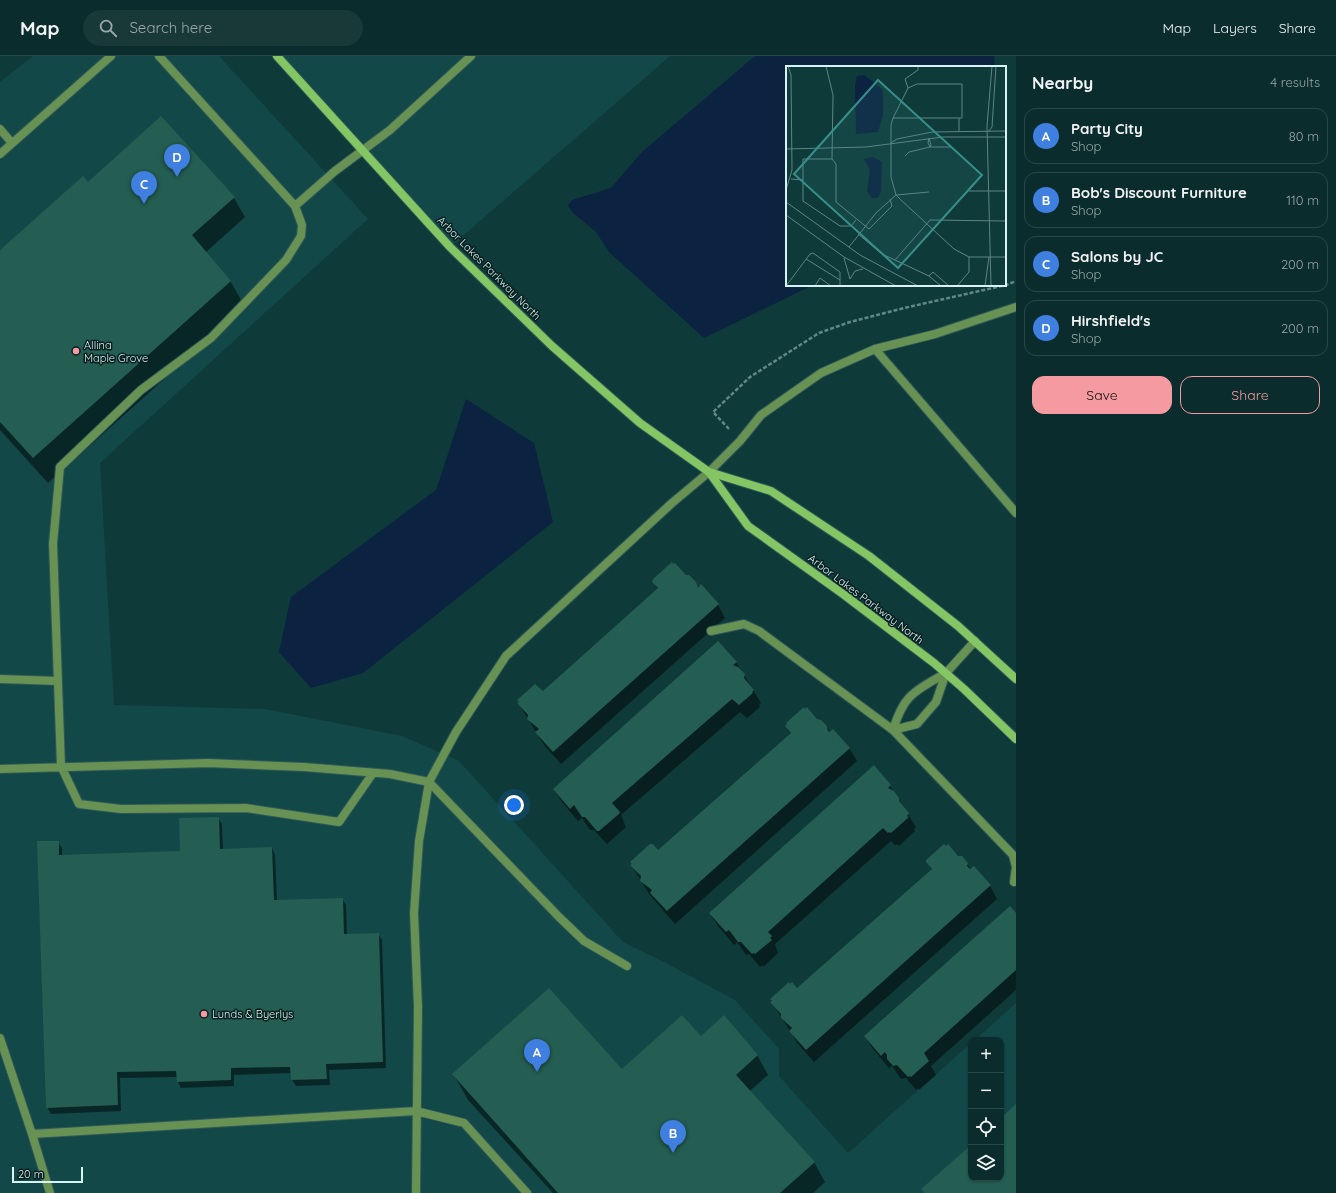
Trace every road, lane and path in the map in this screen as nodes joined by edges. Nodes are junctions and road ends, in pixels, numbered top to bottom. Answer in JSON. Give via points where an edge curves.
{"nodes":[{"id":1,"x":112,"y":56,"type":"edge"},
{"id":2,"x":159,"y":56,"type":"edge"},
{"id":3,"x":277,"y":56,"type":"edge"},
{"id":4,"x":471,"y":56,"type":"edge"},
{"id":5,"x":0,"y":129,"type":"edge"},
{"id":6,"x":12,"y":143,"type":"junction"},
{"id":7,"x":364,"y":151,"type":"junction"},
{"id":8,"x":0,"y":154,"type":"edge"},
{"id":9,"x":295,"y":206,"type":"junction"},
{"id":10,"x":1016,"y":280,"type":"edge"},
{"id":11,"x":1006,"y":285,"type":"edge"},
{"id":12,"x":1002,"y":286,"type":"edge"},
{"id":13,"x":1016,"y":307,"type":"edge"},
{"id":14,"x":875,"y":350,"type":"junction"},
{"id":15,"x":740,"y":441,"type":"junction"},
{"id":16,"x":708,"y":472,"type":"junction"},
{"id":17,"x":1016,"y":513,"type":"edge"},
{"id":18,"x":711,"y":631,"type":"dead end"},
{"id":19,"x":975,"y":641,"type":"junction"},
{"id":20,"x":946,"y":673,"type":"junction"},
{"id":21,"x":0,"y":679,"type":"edge"},
{"id":22,"x":1016,"y":679,"type":"edge"},
{"id":23,"x":58,"y":681,"type":"junction"},
{"id":24,"x":894,"y":730,"type":"junction"},
{"id":25,"x":1016,"y":739,"type":"edge"},
{"id":26,"x":61,"y":766,"type":"junction"},
{"id":27,"x":0,"y":769,"type":"edge"},
{"id":28,"x":373,"y":773,"type":"junction"},
{"id":29,"x":429,"y":782,"type":"junction"},
{"id":30,"x":1014,"y":882,"type":"dead end"},
{"id":31,"x":627,"y":966,"type":"dead end"},
{"id":32,"x":0,"y":1038,"type":"edge"},
{"id":33,"x":416,"y":1111,"type":"junction"},
{"id":34,"x":32,"y":1134,"type":"junction"},
{"id":35,"x":50,"y":1193,"type":"edge"},
{"id":36,"x":416,"y":1193,"type":"edge"},
{"id":37,"x":527,"y":1193,"type":"edge"}],
"edges":[{"from":1,"to":6,"type":"lane"},
{"from":2,"to":9,"type":"lane"},
{"from":3,"to":7,"type":"street","name":"Arbor Lakes Parkway North"},
{"from":4,"to":7,"type":"lane"},
{"from":5,"to":6,"type":"lane"},
{"from":6,"to":8,"type":"lane"},
{"from":7,"to":9,"type":"lane"},
{"from":7,"to":16,"type":"street","name":"Arbor Lakes Parkway North","via":[[450,247],[552,346],[640,423]]},
{"from":9,"to":23,"type":"lane","via":[[302,225],[301,236],[286,260],[211,338],[141,390],[60,467],[53,544]]},
{"from":10,"to":11,"type":"path"},
{"from":12,"to":15,"type":"path","via":[[850,322],[820,333],[750,377],[713,412]]},
{"from":13,"to":14,"type":"lane","via":[[935,334]]},
{"from":14,"to":15,"type":"lane","via":[[821,373],[761,415]]},
{"from":14,"to":17,"type":"lane"},
{"from":15,"to":16,"type":"lane"},
{"from":16,"to":19,"type":"street","name":"Arbor Lakes Parkway North","via":[[770,491],[869,556]]},
{"from":16,"to":20,"type":"street","name":"Arbor Lakes Parkway North","via":[[748,526],[843,594]]},
{"from":16,"to":29,"type":"lane","via":[[672,502],[506,656],[456,732]]},
{"from":18,"to":24,"type":"lane","via":[[744,624],[759,631]]},
{"from":19,"to":20,"type":"lane"},
{"from":19,"to":22,"type":"street","name":"Arbor Lakes Parkway North"},
{"from":20,"to":24,"type":"lane","via":[[911,695],[899,710]]},
{"from":20,"to":24,"type":"lane","via":[[936,702],[918,724]]},
{"from":20,"to":25,"type":"street","name":"Arbor Lakes Parkway North"},
{"from":21,"to":23,"type":"lane"},
{"from":23,"to":26,"type":"lane"},
{"from":24,"to":30,"type":"lane","via":[[1013,855],[1016,867]]},
{"from":26,"to":27,"type":"lane"},
{"from":26,"to":28,"type":"lane","via":[[208,763],[304,766]]},
{"from":26,"to":28,"type":"lane","via":[[79,804],[121,808],[246,808],[339,822]]},
{"from":28,"to":29,"type":"lane"},
{"from":29,"to":31,"type":"lane","via":[[584,941]]},
{"from":29,"to":33,"type":"lane","via":[[419,841],[414,913],[418,1007]]},
{"from":32,"to":34,"type":"lane"},
{"from":33,"to":34,"type":"lane"},
{"from":33,"to":36,"type":"lane"},
{"from":33,"to":37,"type":"lane","via":[[464,1123]]},
{"from":34,"to":35,"type":"lane"}]}
